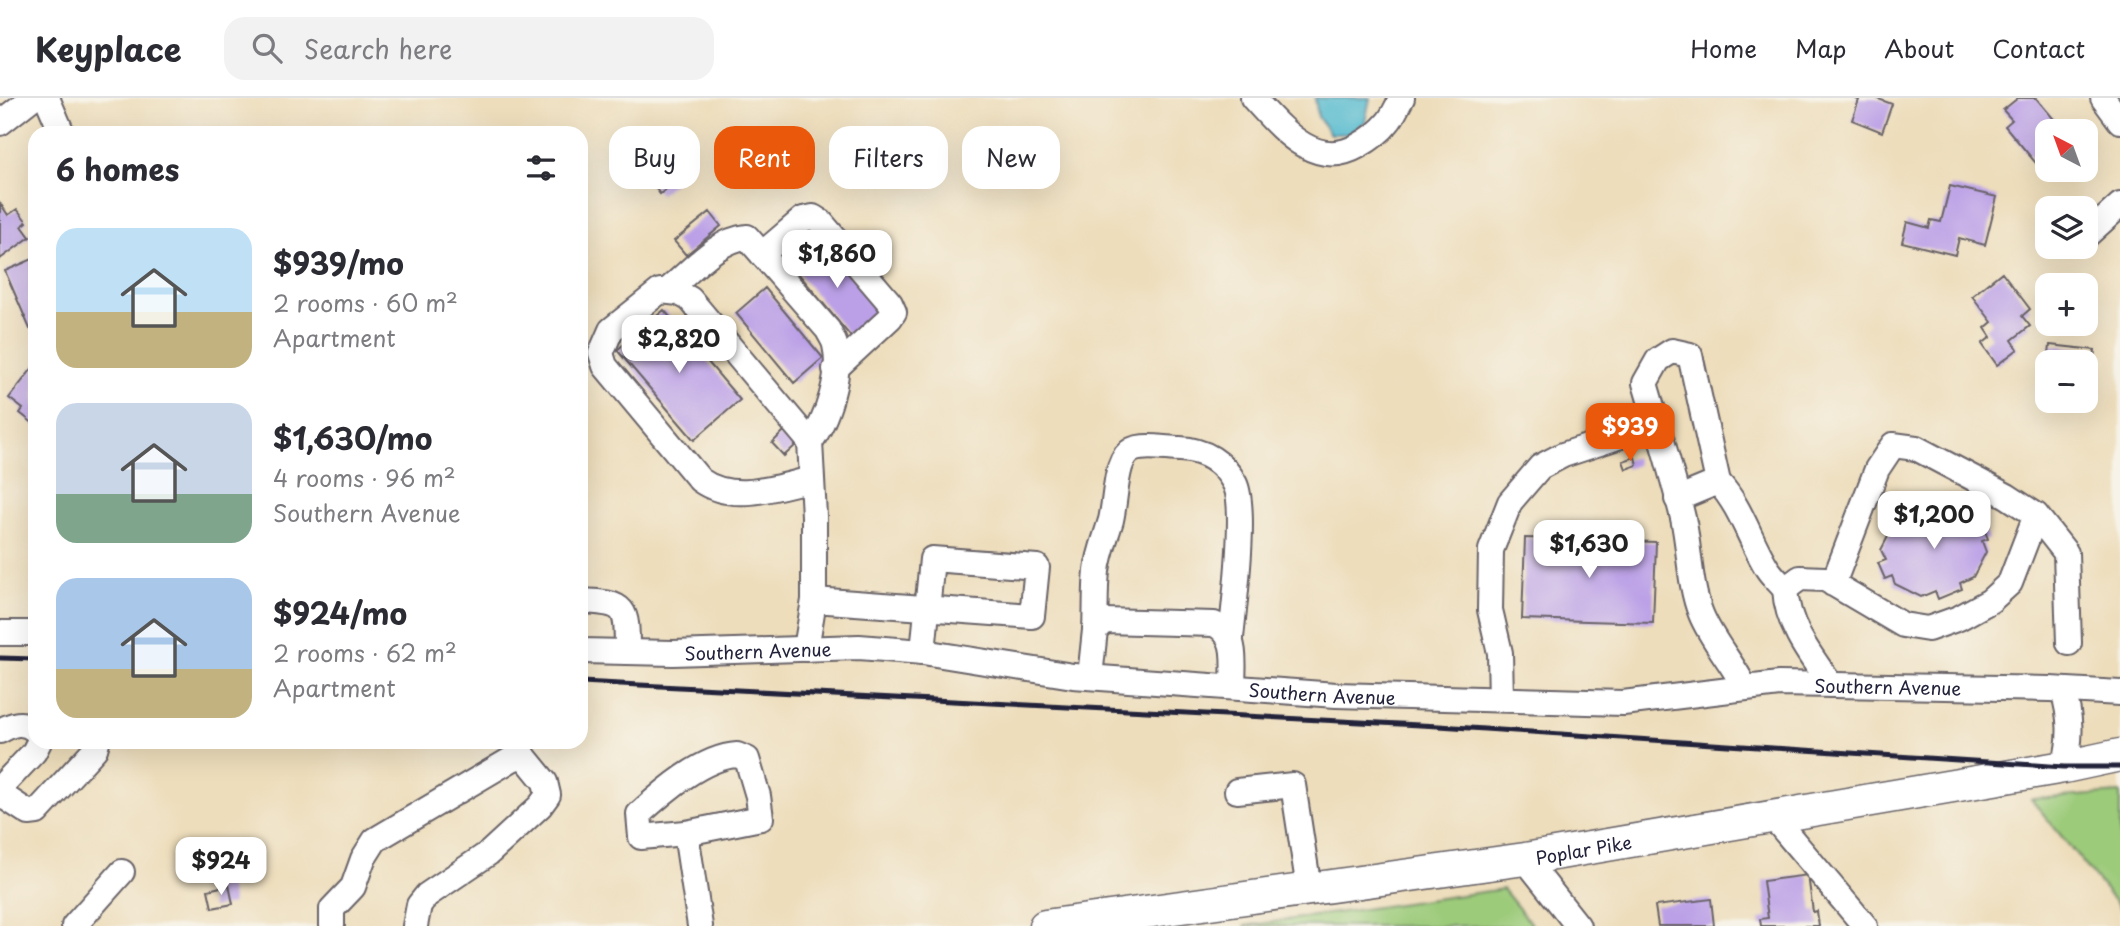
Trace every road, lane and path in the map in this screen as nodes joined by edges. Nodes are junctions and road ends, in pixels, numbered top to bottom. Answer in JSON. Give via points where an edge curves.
{"nodes":[{"id":1,"x":32,"y":98,"type":"edge"},
{"id":2,"x":47,"y":98,"type":"edge"},
{"id":3,"x":1253,"y":98,"type":"edge"},
{"id":4,"x":1402,"y":98,"type":"edge"},
{"id":5,"x":2103,"y":98,"type":"edge"},
{"id":6,"x":2120,"y":121,"type":"edge"},
{"id":7,"x":0,"y":122,"type":"edge"},
{"id":8,"x":59,"y":126,"type":"edge"},
{"id":9,"x":2120,"y":205,"type":"edge"},
{"id":10,"x":2098,"y":225,"type":"edge"},
{"id":11,"x":762,"y":254,"type":"junction"},
{"id":12,"x":668,"y":290,"type":"junction"},
{"id":13,"x":835,"y":369,"type":"junction"},
{"id":14,"x":1657,"y":424,"type":"junction"},
{"id":15,"x":810,"y":442,"type":"junction"},
{"id":16,"x":812,"y":479,"type":"junction"},
{"id":17,"x":1718,"y":482,"type":"junction"},
{"id":18,"x":1677,"y":499,"type":"junction"},
{"id":19,"x":2036,"y":515,"type":"junction"},
{"id":20,"x":1833,"y":584,"type":"junction"},
{"id":21,"x":1785,"y":589,"type":"junction"},
{"id":22,"x":814,"y":600,"type":"junction"},
{"id":23,"x":588,"y":601,"type":"edge"},
{"id":24,"x":927,"y":610,"type":"junction"},
{"id":25,"x":1095,"y":630,"type":"junction"},
{"id":26,"x":0,"y":633,"type":"edge"},
{"id":27,"x":28,"y":633,"type":"edge"},
{"id":28,"x":1231,"y":638,"type":"junction"},
{"id":29,"x":2069,"y":643,"type":"dead end"},
{"id":30,"x":806,"y":649,"type":"junction"},
{"id":31,"x":588,"y":651,"type":"edge"},
{"id":32,"x":627,"y":652,"type":"junction"},
{"id":33,"x":923,"y":652,"type":"junction"},
{"id":34,"x":1090,"y":677,"type":"junction"},
{"id":35,"x":1831,"y":685,"type":"junction"},
{"id":36,"x":1233,"y":687,"type":"junction"},
{"id":37,"x":1745,"y":688,"type":"junction"},
{"id":38,"x":2063,"y":690,"type":"junction"},
{"id":39,"x":2120,"y":693,"type":"edge"},
{"id":40,"x":1501,"y":699,"type":"junction"},
{"id":41,"x":28,"y":725,"type":"edge"},
{"id":42,"x":0,"y":731,"type":"edge"},
{"id":43,"x":35,"y":749,"type":"edge"},
{"id":44,"x":95,"y":749,"type":"edge"},
{"id":45,"x":2120,"y":755,"type":"edge"},
{"id":46,"x":2064,"y":767,"type":"junction"},
{"id":47,"x":0,"y":791,"type":"edge"},
{"id":48,"x":1237,"y":791,"type":"dead end"},
{"id":49,"x":1773,"y":817,"type":"junction"},
{"id":50,"x":686,"y":833,"type":"junction"},
{"id":51,"x":1525,"y":859,"type":"junction"},
{"id":52,"x":122,"y":872,"type":"dead end"},
{"id":53,"x":1309,"y":889,"type":"junction"},
{"id":54,"x":74,"y":926,"type":"edge"},
{"id":55,"x":332,"y":926,"type":"edge"},
{"id":56,"x":415,"y":926,"type":"edge"},
{"id":57,"x":701,"y":926,"type":"edge"},
{"id":58,"x":1045,"y":926,"type":"edge"},
{"id":59,"x":1578,"y":926,"type":"edge"},
{"id":60,"x":1866,"y":926,"type":"edge"}],
"edges":[{"from":1,"to":7,"type":"street"},
{"from":2,"to":8,"type":"street"},
{"from":3,"to":4,"type":"street","via":[[1294,140],[1308,148],[1340,153],[1379,131]]},
{"from":5,"to":6,"type":"street"},
{"from":9,"to":10,"type":"street"},
{"from":11,"to":12,"type":"street","via":[[747,237],[736,238]]},
{"from":11,"to":13,"type":"street","via":[[828,330],[835,344]]},
{"from":11,"to":13,"type":"street","via":[[803,219],[813,216],[890,303],[891,318]]},
{"from":12,"to":15,"type":"street","via":[[690,299]]},
{"from":12,"to":16,"type":"street","via":[[660,290],[611,330],[601,354],[605,366],[712,489],[746,493]]},
{"from":13,"to":15,"type":"street","via":[[825,419]]},
{"from":14,"to":17,"type":"street","via":[[1645,383],[1658,360],[1672,351],[1690,355]]},
{"from":14,"to":18,"type":"street"},
{"from":14,"to":40,"type":"street","via":[[1540,467],[1510,502],[1491,550],[1490,610],[1500,653]]},
{"from":15,"to":16,"type":"street"},
{"from":16,"to":22,"type":"street"},
{"from":17,"to":18,"type":"street"},
{"from":17,"to":21,"type":"street","via":[[1730,494],[1768,569]]},
{"from":18,"to":37,"type":"street","via":[[1700,612]]},
{"from":19,"to":20,"type":"street","via":[[2010,583],[1990,601],[1928,629],[1903,625]]},
{"from":19,"to":20,"type":"street","via":[[1916,448],[1894,445],[1877,469]]},
{"from":19,"to":29,"type":"street","via":[[2066,554]]},
{"from":20,"to":21,"type":"street","via":[[1800,578]]},
{"from":21,"to":35,"type":"street","via":[[1786,608],[1803,646]]},
{"from":22,"to":24,"type":"street"},
{"from":22,"to":30,"type":"street"},
{"from":23,"to":32,"type":"street","via":[[620,607]]},
{"from":24,"to":24,"type":"street","via":[[932,559],[1037,567],[1032,616]]},
{"from":24,"to":33,"type":"street"},
{"from":25,"to":28,"type":"street","via":[[1104,621],[1116,620],[1214,624]]},
{"from":25,"to":28,"type":"street","via":[[1097,572],[1124,458],[1143,448],[1192,450],[1218,462],[1236,485],[1240,506]]},
{"from":25,"to":34,"type":"street"},
{"from":26,"to":27,"type":"street"},
{"from":28,"to":36,"type":"street"},
{"from":30,"to":32,"type":"street","name":"Southern Avenue"},
{"from":30,"to":33,"type":"street","name":"Southern Avenue"},
{"from":31,"to":32,"type":"street","name":"Southern Avenue"},
{"from":33,"to":34,"type":"street","name":"Southern Avenue"},
{"from":34,"to":36,"type":"street","name":"Southern Avenue"},
{"from":35,"to":37,"type":"street","name":"Southern Avenue"},
{"from":35,"to":38,"type":"street","name":"Southern Avenue"},
{"from":36,"to":40,"type":"street","name":"Southern Avenue"},
{"from":37,"to":40,"type":"street","name":"Southern Avenue","via":[[1623,702]]},
{"from":38,"to":39,"type":"street","name":"Southern Avenue"},
{"from":38,"to":46,"type":"street","via":[[2070,733]]},
{"from":41,"to":42,"type":"street","via":[[13,724]]},
{"from":43,"to":47,"type":"street"},
{"from":44,"to":47,"type":"street","via":[[37,812],[29,813]]},
{"from":45,"to":46,"type":"main road","name":"Poplar Pike"},
{"from":46,"to":49,"type":"main road","name":"Poplar Pike"},
{"from":48,"to":53,"type":"street","via":[[1293,785]]},
{"from":49,"to":51,"type":"main road","name":"Poplar Pike"},
{"from":49,"to":60,"type":"street"},
{"from":50,"to":50,"type":"street","via":[[641,837],[639,814],[662,793],[723,756],[747,759],[761,818]]},
{"from":50,"to":57,"type":"street"},
{"from":51,"to":53,"type":"main road","name":"Poplar Pike"},
{"from":51,"to":59,"type":"street"},
{"from":52,"to":54,"type":"street"},
{"from":53,"to":58,"type":"main road","name":"Poplar Pike"},
{"from":55,"to":56,"type":"street","via":[[332,909],[354,887],[375,840],[523,755],[545,782],[548,795],[489,853],[427,895],[419,905]]}]}
